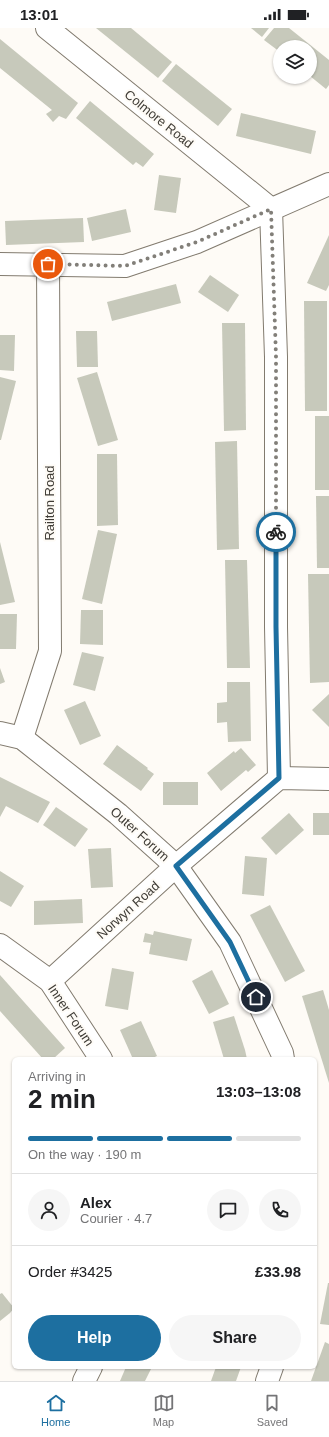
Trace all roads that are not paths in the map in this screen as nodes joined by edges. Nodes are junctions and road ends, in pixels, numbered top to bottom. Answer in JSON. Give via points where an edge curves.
{"nodes":[{"id":1,"x":47,"y":28,"type":"edge"},
{"id":2,"x":329,"y":184,"type":"edge"},
{"id":3,"x":271,"y":209,"type":"junction"},
{"id":4,"x":0,"y":264,"type":"edge"},
{"id":5,"x":48,"y":264,"type":"junction"},
{"id":6,"x":0,"y":733,"type":"edge"},
{"id":7,"x":22,"y":738,"type":"junction"},
{"id":8,"x":279,"y":778,"type":"junction"},
{"id":9,"x":329,"y":779,"type":"edge"},
{"id":10,"x":176,"y":866,"type":"junction"},
{"id":11,"x":0,"y":945,"type":"edge"},
{"id":12,"x":50,"y":981,"type":"junction"},
{"id":13,"x":100,"y":1057,"type":"edge"},
{"id":14,"x":283,"y":1057,"type":"edge"},
{"id":15,"x":90,"y":1369,"type":"edge"},
{"id":16,"x":271,"y":1369,"type":"edge"},
{"id":17,"x":84,"y":1381,"type":"edge"},
{"id":18,"x":267,"y":1381,"type":"edge"}],
"edges":[{"from":1,"to":3,"type":"street","name":"Colmore Road"},
{"from":2,"to":3,"type":"street"},
{"from":3,"to":5,"type":"street","via":[[197,242],[125,266]]},
{"from":3,"to":8,"type":"street","via":[[276,357]]},
{"from":4,"to":5,"type":"street"},
{"from":5,"to":7,"type":"street","name":"Railton Road","via":[[50,651]]},
{"from":6,"to":7,"type":"street","name":"Outer Forum"},
{"from":7,"to":10,"type":"street","name":"Outer Forum","via":[[118,814]]},
{"from":8,"to":9,"type":"street"},
{"from":8,"to":10,"type":"street","name":"Norwyn Road"},
{"from":10,"to":12,"type":"street","name":"Norwyn Road"},
{"from":10,"to":14,"type":"street","name":"Outer Forum","via":[[230,942]]},
{"from":11,"to":12,"type":"street","name":"Inner Forum"},
{"from":12,"to":13,"type":"street","name":"Inner Forum"},
{"from":15,"to":17,"type":"street"},
{"from":16,"to":18,"type":"street"}]}
